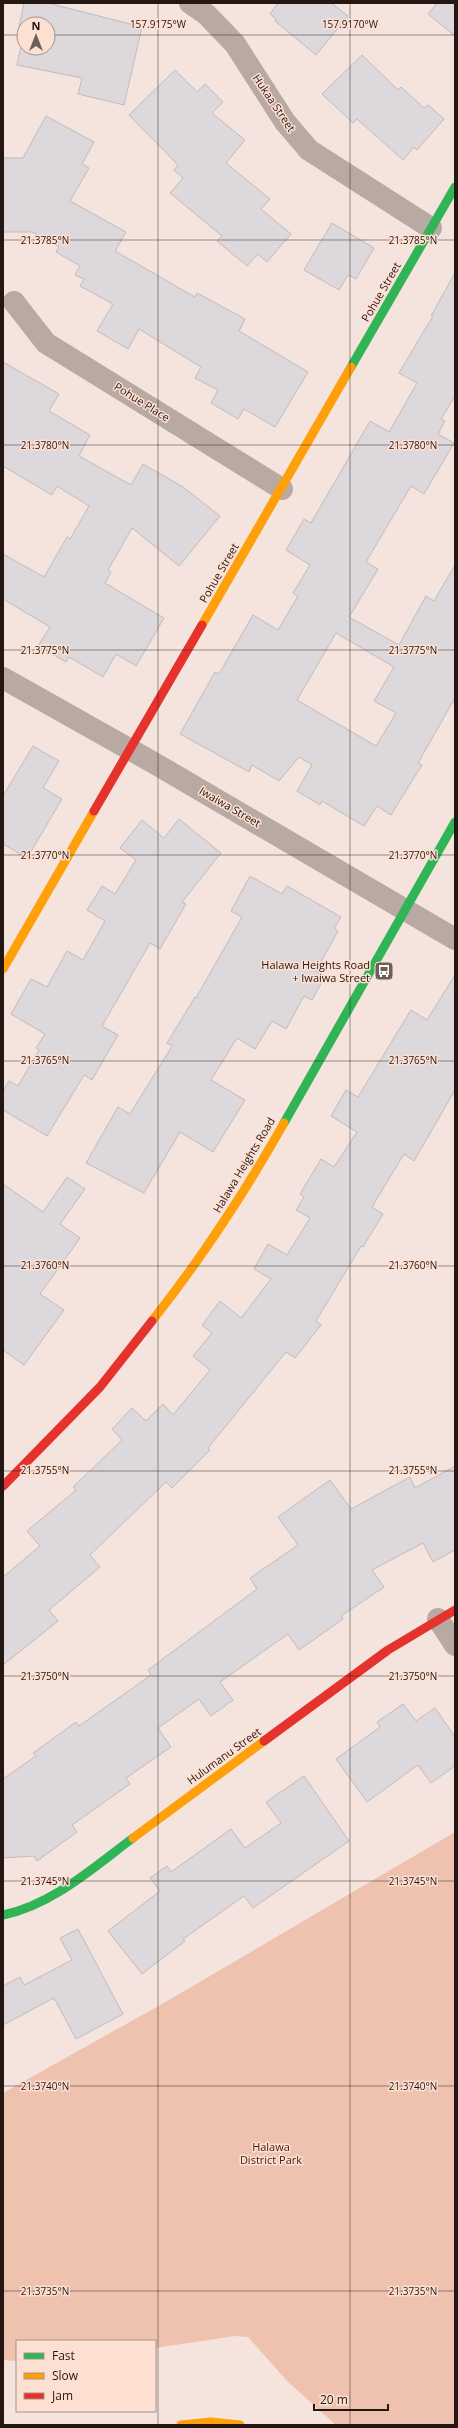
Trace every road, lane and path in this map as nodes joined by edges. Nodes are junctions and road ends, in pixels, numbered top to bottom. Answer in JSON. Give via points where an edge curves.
{"nodes":[{"id":1,"x":190,"y":3,"type":"edge"},
{"id":2,"x":455,"y":187,"type":"edge"},
{"id":3,"x":431,"y":228,"type":"junction"},
{"id":4,"x":14,"y":302,"type":"dead end"},
{"id":5,"x":282,"y":489,"type":"junction"},
{"id":6,"x":3,"y":678,"type":"edge"},
{"id":7,"x":130,"y":750,"type":"junction"},
{"id":8,"x":455,"y":822,"type":"edge"},
{"id":9,"x":404,"y":910,"type":"junction"},
{"id":10,"x":455,"y":939,"type":"edge"},
{"id":11,"x":3,"y":970,"type":"edge"},
{"id":12,"x":3,"y":1486,"type":"edge"},
{"id":13,"x":447,"y":1614,"type":"edge"},
{"id":14,"x":455,"y":1645,"type":"edge"},
{"id":15,"x":3,"y":1915,"type":"edge"},
{"id":16,"x":181,"y":2425,"type":"edge"},
{"id":17,"x":240,"y":2425,"type":"edge"}],
"edges":[{"from":1,"to":3,"type":"street","name":"Hukaa Street","via":[[206,14],[235,44],[285,122],[310,150]]},
{"from":2,"to":3,"type":"street","name":"Pohue Street"},
{"from":3,"to":5,"type":"street","name":"Pohue Street"},
{"from":4,"to":5,"type":"street","name":"Pohue Place","via":[[46,343]]},
{"from":5,"to":7,"type":"street","name":"Pohue Street"},
{"from":6,"to":7,"type":"street","name":"Iwaiwa Street"},
{"from":7,"to":9,"type":"street","name":"Iwaiwa Street"},
{"from":7,"to":11,"type":"street","name":"Pohue Street"},
{"from":8,"to":9,"type":"street","name":"Halawa Heights Road"},
{"from":9,"to":10,"type":"street","name":"Iwaiwa Street"},
{"from":9,"to":12,"type":"street","name":"Halawa Heights Road","via":[[258,1169],[186,1278],[100,1387]]},
{"from":13,"to":14,"type":"street"},
{"from":13,"to":15,"type":"street","name":"Hulumanu Street","via":[[388,1650],[68,1886],[17,1912]]},
{"from":16,"to":17,"type":"street","via":[[231,2422]]}]}
